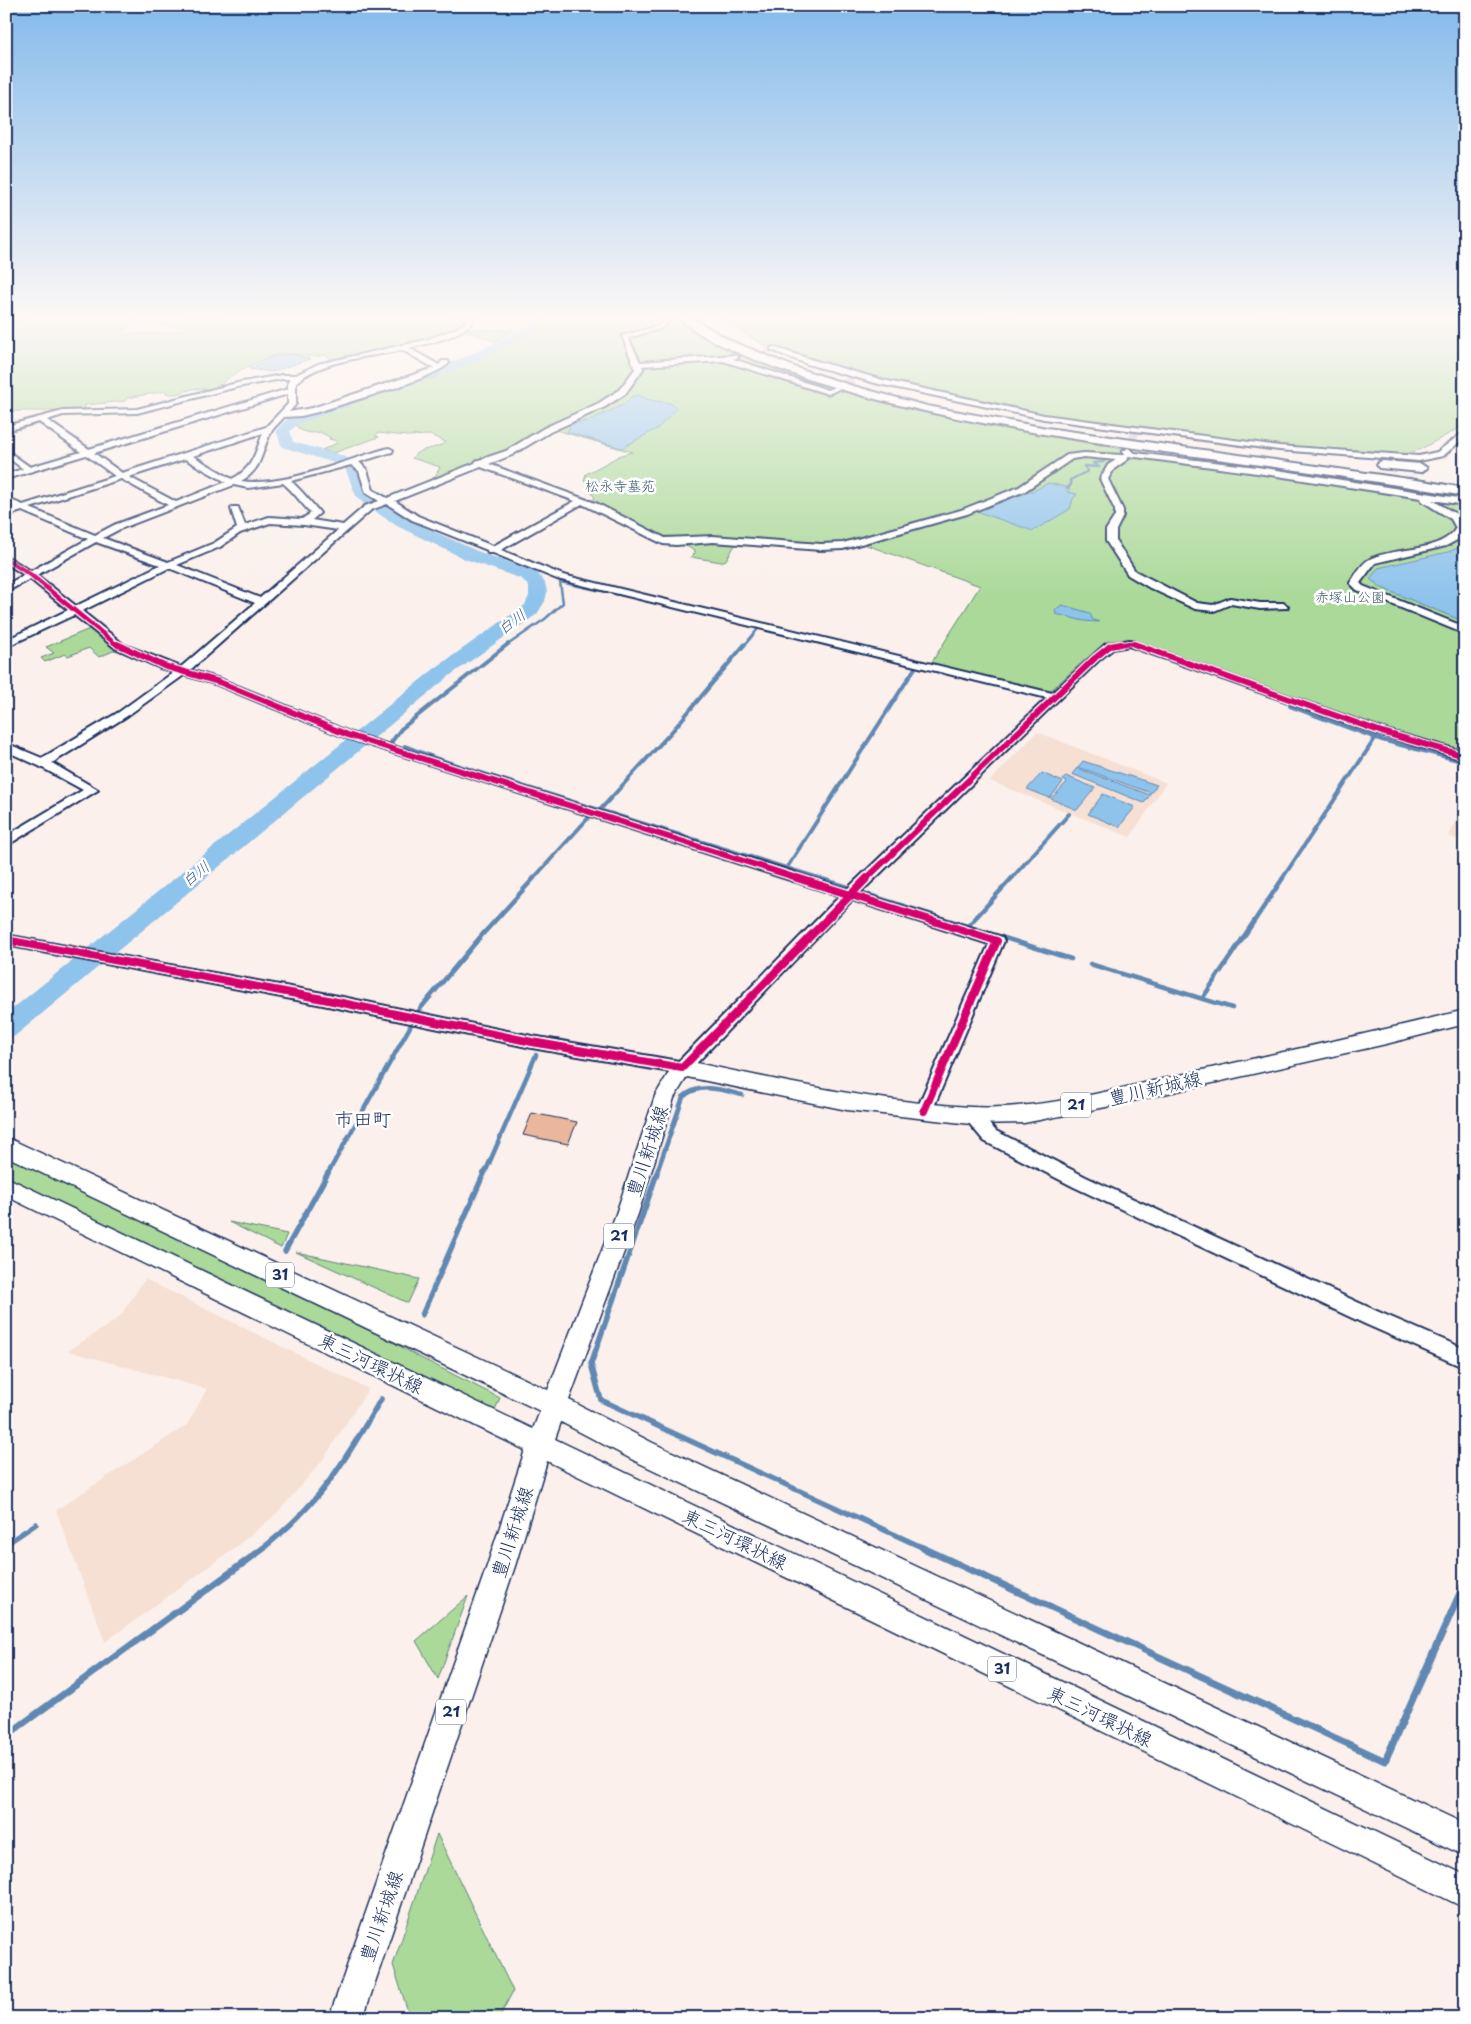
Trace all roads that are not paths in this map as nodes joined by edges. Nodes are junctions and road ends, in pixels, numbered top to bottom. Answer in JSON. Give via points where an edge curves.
{"nodes":[{"id":1,"x":139,"y":410,"type":"edge"},
{"id":2,"x":225,"y":410,"type":"edge"},
{"id":3,"x":287,"y":410,"type":"edge"},
{"id":4,"x":311,"y":410,"type":"edge"},
{"id":5,"x":590,"y":410,"type":"edge"},
{"id":6,"x":933,"y":410,"type":"edge"},
{"id":7,"x":973,"y":410,"type":"edge"},
{"id":8,"x":1011,"y":410,"type":"edge"},
{"id":9,"x":284,"y":415,"type":"junction"},
{"id":10,"x":40,"y":420,"type":"junction"},
{"id":11,"x":6,"y":429,"type":"edge"},
{"id":12,"x":269,"y":430,"type":"junction"},
{"id":13,"x":1138,"y":433,"type":"junction"},
{"id":14,"x":1465,"y":433,"type":"edge"},
{"id":15,"x":389,"y":450,"type":"dead end"},
{"id":16,"x":6,"y":452,"type":"edge"},
{"id":17,"x":86,"y":452,"type":"junction"},
{"id":18,"x":1126,"y":454,"type":"junction"},
{"id":19,"x":185,"y":455,"type":"junction"},
{"id":20,"x":352,"y":461,"type":"junction"},
{"id":21,"x":479,"y":463,"type":"junction"},
{"id":22,"x":1421,"y":468,"type":"dead end"},
{"id":23,"x":29,"y":470,"type":"junction"},
{"id":24,"x":122,"y":476,"type":"junction"},
{"id":25,"x":6,"y":477,"type":"edge"},
{"id":26,"x":285,"y":480,"type":"junction"},
{"id":27,"x":233,"y":483,"type":"junction"},
{"id":28,"x":1465,"y":485,"type":"edge"},
{"id":29,"x":1409,"y":490,"type":"junction"},
{"id":30,"x":1465,"y":492,"type":"edge"},
{"id":31,"x":6,"y":500,"type":"edge"},
{"id":32,"x":386,"y":501,"type":"junction"},
{"id":33,"x":582,"y":501,"type":"junction"},
{"id":34,"x":1465,"y":502,"type":"edge"},
{"id":35,"x":175,"y":505,"type":"junction"},
{"id":36,"x":20,"y":508,"type":"junction"},
{"id":37,"x":235,"y":509,"type":"dead end"},
{"id":38,"x":6,"y":513,"type":"edge"},
{"id":39,"x":304,"y":522,"type":"junction"},
{"id":40,"x":345,"y":528,"type":"junction"},
{"id":41,"x":242,"y":529,"type":"junction"},
{"id":42,"x":93,"y":538,"type":"junction"},
{"id":43,"x":491,"y":551,"type":"junction"},
{"id":44,"x":6,"y":559,"type":"edge"},
{"id":45,"x":168,"y":565,"type":"junction"},
{"id":46,"x":31,"y":575,"type":"junction"},
{"id":47,"x":6,"y":589,"type":"edge"},
{"id":48,"x":262,"y":602,"type":"junction"},
{"id":49,"x":1283,"y":606,"type":"dead end"},
{"id":50,"x":74,"y":611,"type":"junction"},
{"id":51,"x":1465,"y":631,"type":"edge"},
{"id":52,"x":9,"y":640,"type":"edge"},
{"id":53,"x":183,"y":671,"type":"junction"},
{"id":54,"x":1055,"y":697,"type":"junction"},
{"id":55,"x":6,"y":746,"type":"edge"},
{"id":56,"x":1465,"y":756,"type":"edge"},
{"id":57,"x":43,"y":763,"type":"junction"},
{"id":58,"x":6,"y":842,"type":"edge"},
{"id":59,"x":850,"y":894,"type":"junction"},
{"id":60,"x":6,"y":940,"type":"edge"},
{"id":61,"x":1465,"y":1017,"type":"edge"},
{"id":62,"x":682,"y":1068,"type":"junction"},
{"id":63,"x":924,"y":1111,"type":"junction"},
{"id":64,"x":971,"y":1116,"type":"junction"},
{"id":65,"x":6,"y":1146,"type":"edge"},
{"id":66,"x":6,"y":1186,"type":"edge"},
{"id":67,"x":1465,"y":1359,"type":"edge"},
{"id":68,"x":554,"y":1405,"type":"junction"},
{"id":69,"x":540,"y":1444,"type":"junction"},
{"id":70,"x":1465,"y":1840,"type":"edge"},
{"id":71,"x":1465,"y":1892,"type":"edge"},
{"id":72,"x":346,"y":2018,"type":"edge"}],
"edges":[{"from":1,"to":10,"type":"street","via":[[63,413]]},
{"from":2,"to":17,"type":"street"},
{"from":3,"to":9,"type":"street"},
{"from":4,"to":9,"type":"street"},
{"from":5,"to":21,"type":"street","via":[[547,430],[509,453]]},
{"from":6,"to":30,"type":"highway","via":[[1050,432]]},
{"from":7,"to":13,"type":"highway"},
{"from":8,"to":13,"type":"street"},
{"from":9,"to":12,"type":"street"},
{"from":10,"to":11,"type":"street"},
{"from":10,"to":17,"type":"street"},
{"from":12,"to":19,"type":"street"},
{"from":12,"to":27,"type":"street","via":[[255,465]]},
{"from":13,"to":14,"type":"street","via":[[1407,461],[1435,458]]},
{"from":13,"to":22,"type":"highway","via":[[1199,444]]},
{"from":13,"to":28,"type":"highway"},
{"from":15,"to":20,"type":"street"},
{"from":16,"to":23,"type":"street"},
{"from":17,"to":23,"type":"street"},
{"from":17,"to":24,"type":"street"},
{"from":18,"to":29,"type":"street"},
{"from":18,"to":33,"type":"street","via":[[1070,457],[1022,489],[964,512],[833,547],[713,539],[663,541]]},
{"from":18,"to":49,"type":"street","via":[[1110,467],[1104,479],[1119,510],[1111,530],[1111,540],[1131,573],[1195,606],[1214,608],[1230,601]]},
{"from":19,"to":24,"type":"street"},
{"from":19,"to":27,"type":"street"},
{"from":20,"to":26,"type":"street"},
{"from":20,"to":32,"type":"street","via":[[363,470],[369,491]]},
{"from":21,"to":32,"type":"street"},
{"from":21,"to":33,"type":"street"},
{"from":23,"to":25,"type":"street"},
{"from":24,"to":35,"type":"street"},
{"from":24,"to":36,"type":"street"},
{"from":26,"to":27,"type":"street","via":[[259,486]]},
{"from":26,"to":39,"type":"street","via":[[316,513]]},
{"from":27,"to":35,"type":"street"},
{"from":29,"to":34,"type":"street"},
{"from":29,"to":51,"type":"street","via":[[1455,517],[1461,528],[1459,534],[1443,544],[1372,561],[1355,583],[1360,588]]},
{"from":31,"to":36,"type":"street"},
{"from":32,"to":40,"type":"street","via":[[368,508]]},
{"from":32,"to":43,"type":"street","via":[[428,525]]},
{"from":33,"to":43,"type":"street"},
{"from":35,"to":42,"type":"street"},
{"from":36,"to":38,"type":"street"},
{"from":36,"to":42,"type":"street"},
{"from":37,"to":41,"type":"street"},
{"from":39,"to":40,"type":"street"},
{"from":39,"to":41,"type":"street","via":[[268,520]]},
{"from":40,"to":48,"type":"street"},
{"from":41,"to":45,"type":"street","via":[[217,545]]},
{"from":42,"to":45,"type":"street"},
{"from":42,"to":46,"type":"street"},
{"from":43,"to":54,"type":"street","via":[[560,577]]},
{"from":44,"to":46,"type":"street"},
{"from":45,"to":48,"type":"street"},
{"from":45,"to":50,"type":"street"},
{"from":46,"to":47,"type":"street"},
{"from":46,"to":50,"type":"street"},
{"from":48,"to":53,"type":"street"},
{"from":50,"to":52,"type":"street"},
{"from":50,"to":53,"type":"street","via":[[119,646]]},
{"from":53,"to":57,"type":"street","via":[[123,714]]},
{"from":53,"to":59,"type":"street","via":[[219,682],[352,736]]},
{"from":54,"to":56,"type":"street","via":[[1110,646],[1130,643],[1382,732]]},
{"from":54,"to":59,"type":"street"},
{"from":55,"to":57,"type":"street"},
{"from":57,"to":58,"type":"street","via":[[92,790]]},
{"from":59,"to":62,"type":"street"},
{"from":59,"to":63,"type":"street","via":[[997,941]]},
{"from":60,"to":62,"type":"street"},
{"from":61,"to":64,"type":"main road","name":"豊川新城線","number":"21","via":[[1106,1099],[1024,1115]]},
{"from":62,"to":63,"type":"main road","name":"豊川新城線","number":"21","via":[[847,1102]]},
{"from":62,"to":68,"type":"main road","name":"豊川新城線","number":"21","via":[[665,1096],[627,1214]]},
{"from":63,"to":64,"type":"main road","name":"豊川新城線","number":"21"},
{"from":64,"to":67,"type":"street","via":[[990,1136],[1080,1182]]},
{"from":65,"to":68,"type":"main road","number":"31"},
{"from":66,"to":69,"type":"main road","name":"東三河環状線","number":"31"},
{"from":68,"to":69,"type":"main road","name":"豊川新城線","number":"21"},
{"from":68,"to":70,"type":"main road","number":"31","via":[[644,1452]]},
{"from":69,"to":71,"type":"main road","name":"東三河環状線","number":"31"},
{"from":69,"to":72,"type":"main road","name":"豊川新城線","number":"21"}]}
